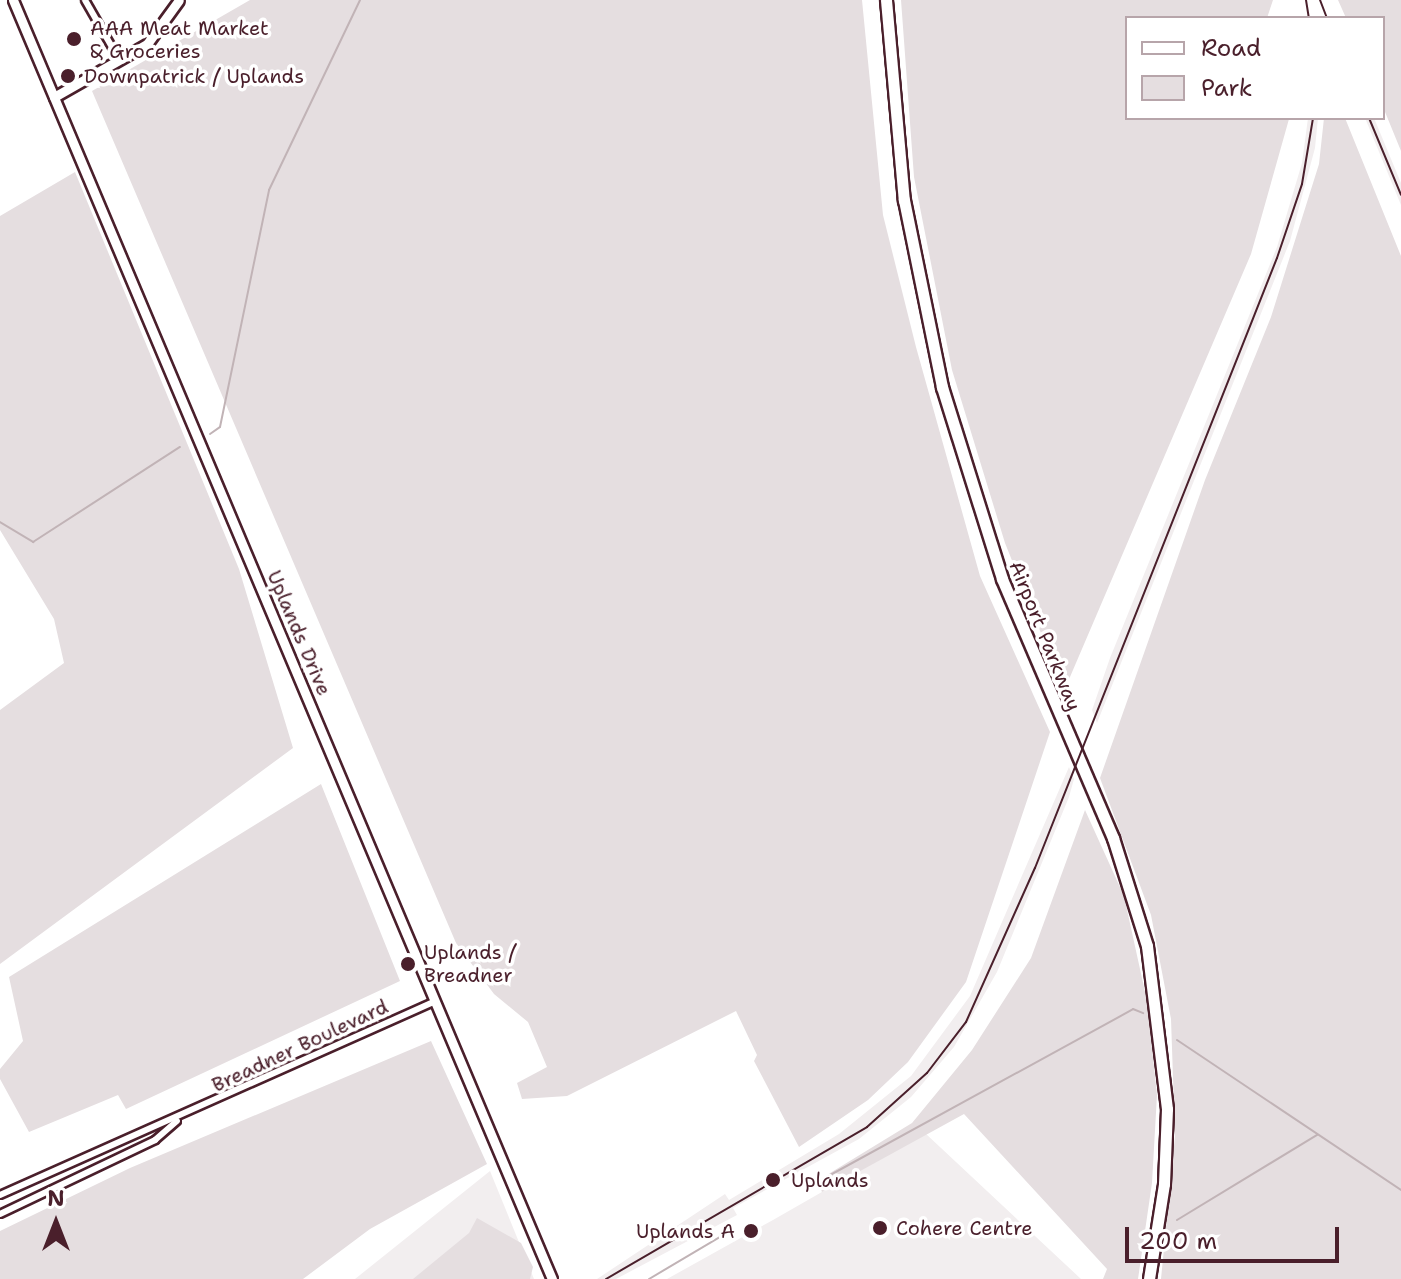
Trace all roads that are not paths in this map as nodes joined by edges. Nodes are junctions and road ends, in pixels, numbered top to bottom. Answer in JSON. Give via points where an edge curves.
{"nodes":[{"id":1,"x":13,"y":0,"type":"edge"},
{"id":2,"x":85,"y":0,"type":"edge"},
{"id":3,"x":179,"y":0,"type":"edge"},
{"id":4,"x":886,"y":0,"type":"edge"},
{"id":5,"x":120,"y":61,"type":"junction"},
{"id":6,"x":54,"y":97,"type":"junction"},
{"id":7,"x":434,"y":1002,"type":"junction"},
{"id":8,"x":180,"y":1119,"type":"junction"},
{"id":9,"x":0,"y":1195,"type":"edge"},
{"id":10,"x":0,"y":1214,"type":"edge"},
{"id":11,"x":552,"y":1279,"type":"edge"},
{"id":12,"x":1149,"y":1279,"type":"edge"}],
"edges":[{"from":1,"to":6,"type":"main road","name":"Uplands Drive"},
{"from":2,"to":5,"type":"street"},
{"from":3,"to":5,"type":"main road","via":[[156,36]]},
{"from":4,"to":12,"type":"highway","name":"Airport Parkway","via":[[904,200],[942,387],[1002,579],[1113,838],[1150,960],[1167,1109],[1164,1184]]},
{"from":5,"to":6,"type":"main road"},
{"from":6,"to":7,"type":"main road","name":"Uplands Drive"},
{"from":7,"to":8,"type":"street","name":"Breadner Boulevard"},
{"from":7,"to":11,"type":"main road","name":"Uplands Drive"},
{"from":8,"to":9,"type":"street","name":"Breadner Boulevard","via":[[140,1128]]},
{"from":8,"to":10,"type":"street","name":"Breadner Boulevard","via":[[155,1140]]}]}
